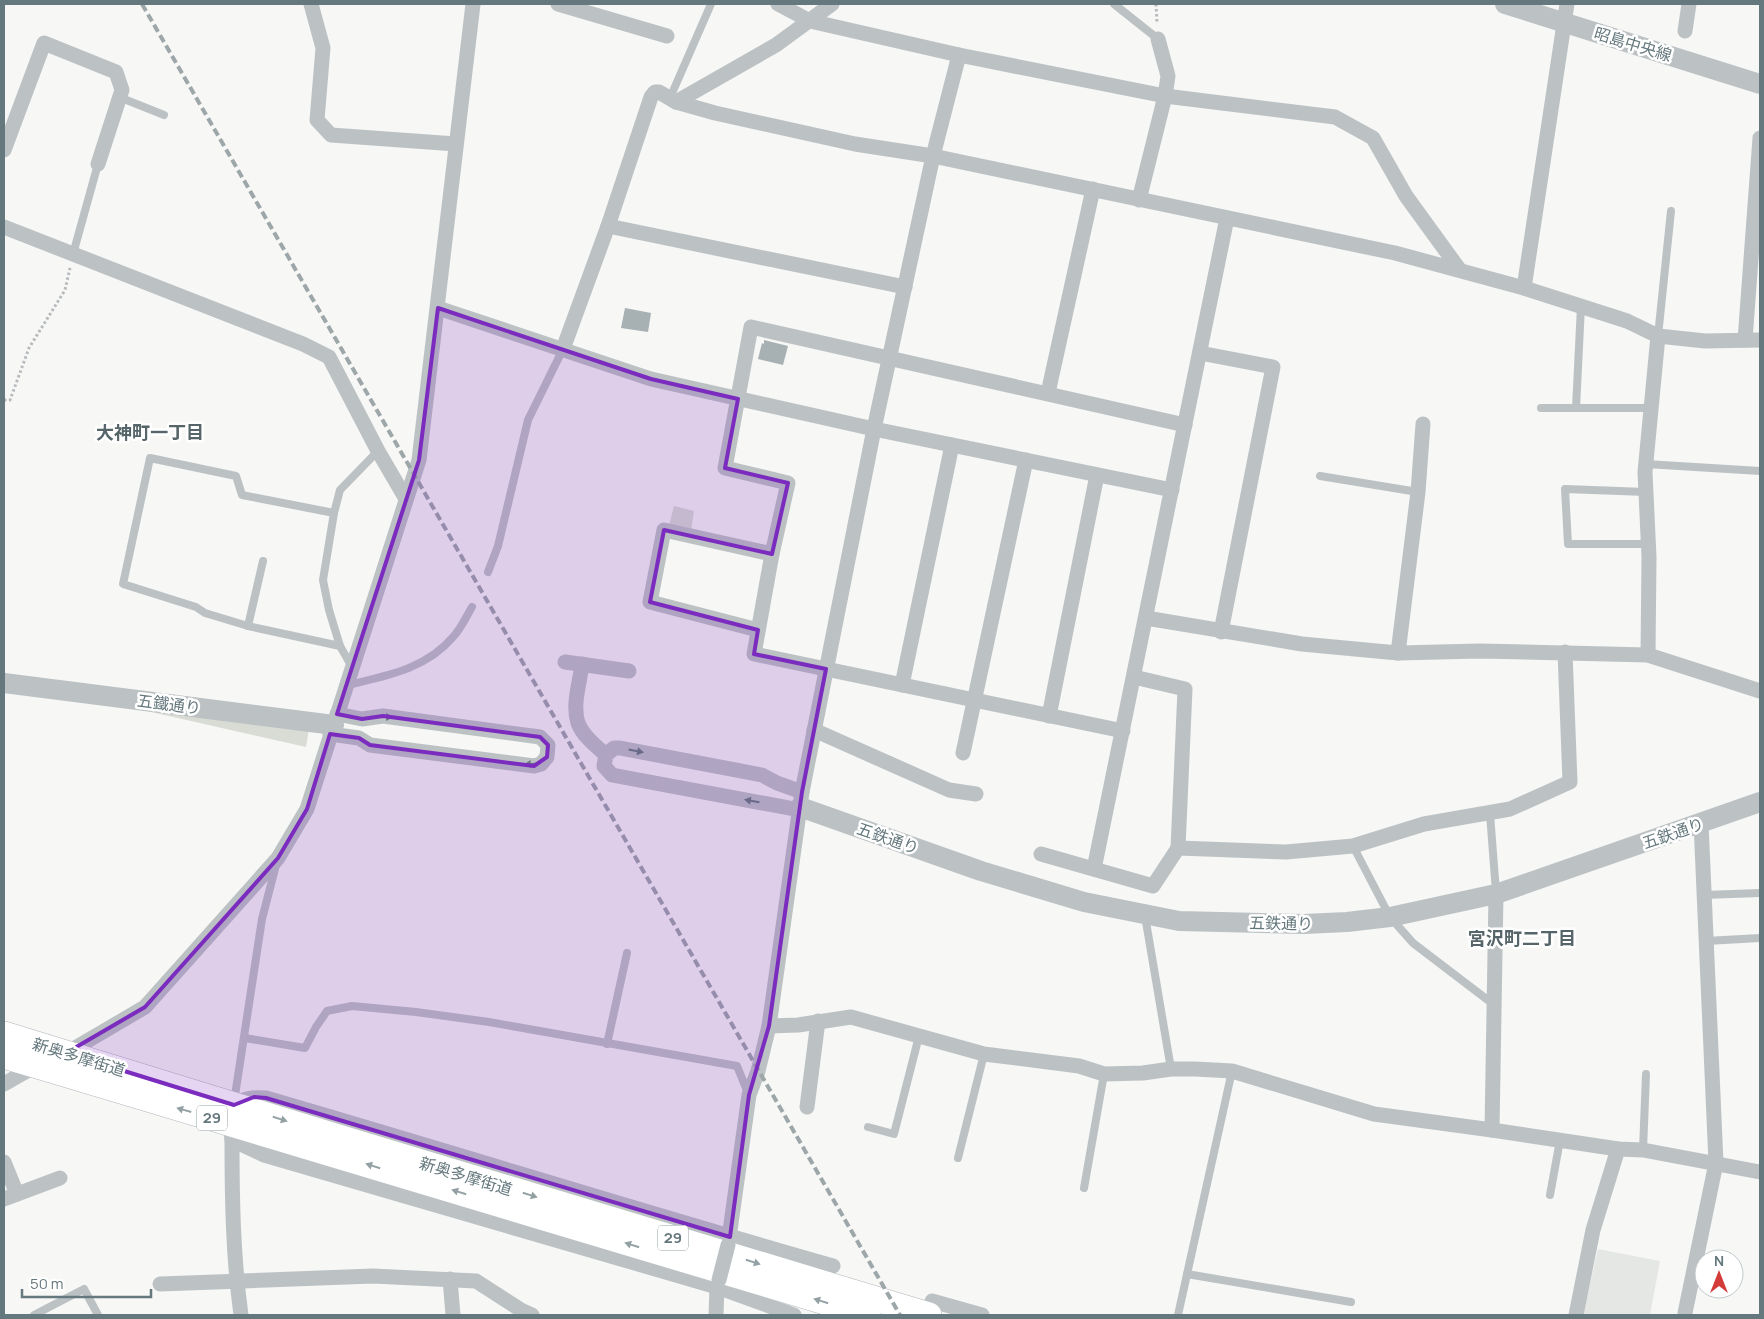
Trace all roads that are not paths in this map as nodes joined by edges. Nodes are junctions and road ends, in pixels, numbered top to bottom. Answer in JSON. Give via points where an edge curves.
{"nodes":[{"id":1,"x":311,"y":4,"type":"edge"},
{"id":2,"x":473,"y":4,"type":"edge"},
{"id":3,"x":558,"y":4,"type":"edge"},
{"id":4,"x":711,"y":4,"type":"edge"},
{"id":5,"x":778,"y":4,"type":"edge"},
{"id":6,"x":832,"y":4,"type":"edge"},
{"id":7,"x":1114,"y":4,"type":"edge"},
{"id":8,"x":1505,"y":4,"type":"edge"},
{"id":9,"x":1689,"y":4,"type":"edge"},
{"id":10,"x":606,"y":11,"type":"edge"},
{"id":11,"x":1566,"y":13,"type":"edge"},
{"id":12,"x":810,"y":21,"type":"junction"},
{"id":13,"x":1685,"y":31,"type":"dead end"},
{"id":14,"x":667,"y":36,"type":"dead end"},
{"id":15,"x":1158,"y":38,"type":"joint"},
{"id":16,"x":959,"y":55,"type":"junction"},
{"id":17,"x":1760,"y":84,"type":"edge"},
{"id":18,"x":1165,"y":96,"type":"junction"},
{"id":19,"x":119,"y":97,"type":"junction"},
{"id":20,"x":673,"y":100,"type":"junction"},
{"id":21,"x":164,"y":115,"type":"dead end"},
{"id":22,"x":1760,"y":138,"type":"edge"},
{"id":23,"x":456,"y":144,"type":"junction"},
{"id":24,"x":4,"y":150,"type":"edge"},
{"id":25,"x":933,"y":156,"type":"junction"},
{"id":26,"x":98,"y":164,"type":"joint"},
{"id":27,"x":1093,"y":190,"type":"junction"},
{"id":28,"x":1139,"y":200,"type":"junction"},
{"id":29,"x":1671,"y":210,"type":"dead end"},
{"id":30,"x":1227,"y":218,"type":"junction"},
{"id":31,"x":608,"y":226,"type":"junction"},
{"id":32,"x":4,"y":227,"type":"edge"},
{"id":33,"x":73,"y":254,"type":"junction"},
{"id":34,"x":1459,"y":269,"type":"junction"},
{"id":35,"x":905,"y":286,"type":"junction"},
{"id":36,"x":1524,"y":288,"type":"junction"},
{"id":37,"x":1581,"y":306,"type":"junction"},
{"id":38,"x":438,"y":308,"type":"junction"},
{"id":39,"x":1658,"y":336,"type":"junction"},
{"id":40,"x":1744,"y":340,"type":"junction"},
{"id":41,"x":1760,"y":340,"type":"edge"},
{"id":42,"x":563,"y":349,"type":"junction"},
{"id":43,"x":1200,"y":354,"type":"junction"},
{"id":44,"x":890,"y":358,"type":"junction"},
{"id":45,"x":1048,"y":393,"type":"junction"},
{"id":46,"x":738,"y":399,"type":"junction"},
{"id":47,"x":1541,"y":408,"type":"dead end"},
{"id":48,"x":1576,"y":408,"type":"junction"},
{"id":49,"x":1651,"y":408,"type":"junction"},
{"id":50,"x":1423,"y":424,"type":"dead end"},
{"id":51,"x":1185,"y":425,"type":"junction"},
{"id":52,"x":874,"y":429,"type":"junction"},
{"id":53,"x":952,"y":444,"type":"junction"},
{"id":54,"x":378,"y":450,"type":"junction"},
{"id":55,"x":1026,"y":460,"type":"junction"},
{"id":56,"x":1646,"y":464,"type":"junction"},
{"id":57,"x":1760,"y":471,"type":"edge"},
{"id":58,"x":1097,"y":475,"type":"junction"},
{"id":59,"x":1320,"y":476,"type":"dead end"},
{"id":60,"x":1172,"y":490,"type":"junction"},
{"id":61,"x":1418,"y":492,"type":"junction"},
{"id":62,"x":1646,"y":492,"type":"junction"},
{"id":63,"x":406,"y":499,"type":"junction"},
{"id":64,"x":334,"y":513,"type":"junction"},
{"id":65,"x":1648,"y":544,"type":"junction"},
{"id":66,"x":772,"y":554,"type":"junction"},
{"id":67,"x":263,"y":561,"type":"dead end"},
{"id":68,"x":488,"y":572,"type":"dead end"},
{"id":69,"x":472,"y":607,"type":"dead end"},
{"id":70,"x":1146,"y":618,"type":"junction"},
{"id":71,"x":248,"y":626,"type":"junction"},
{"id":72,"x":758,"y":630,"type":"junction"},
{"id":73,"x":1221,"y":632,"type":"junction"},
{"id":74,"x":340,"y":646,"type":"junction"},
{"id":75,"x":1565,"y":652,"type":"junction"},
{"id":76,"x":1398,"y":653,"type":"junction"},
{"id":77,"x":1648,"y":655,"type":"junction"},
{"id":78,"x":565,"y":662,"type":"dead end"},
{"id":79,"x":582,"y":664,"type":"junction"},
{"id":80,"x":353,"y":668,"type":"junction"},
{"id":81,"x":826,"y":670,"type":"junction"},
{"id":82,"x":629,"y":672,"type":"dead end"},
{"id":83,"x":1134,"y":677,"type":"junction"},
{"id":84,"x":4,"y":683,"type":"edge"},
{"id":85,"x":348,"y":685,"type":"junction"},
{"id":86,"x":902,"y":685,"type":"junction"},
{"id":87,"x":1760,"y":691,"type":"edge"},
{"id":88,"x":975,"y":700,"type":"junction"},
{"id":89,"x":1049,"y":716,"type":"junction"},
{"id":90,"x":334,"y":725,"type":"junction"},
{"id":91,"x":814,"y":730,"type":"junction"},
{"id":92,"x":1123,"y":731,"type":"junction"},
{"id":93,"x":963,"y":753,"type":"dead end"},
{"id":94,"x":606,"y":756,"type":"junction"},
{"id":95,"x":976,"y":794,"type":"dead end"},
{"id":96,"x":1760,"y":802,"type":"edge"},
{"id":97,"x":801,"y":803,"type":"junction"},
{"id":98,"x":1490,"y":814,"type":"junction"},
{"id":99,"x":1701,"y":823,"type":"junction"},
{"id":100,"x":1353,"y":846,"type":"junction"},
{"id":101,"x":1178,"y":848,"type":"junction"},
{"id":102,"x":1041,"y":854,"type":"dead end"},
{"id":103,"x":278,"y":858,"type":"junction"},
{"id":104,"x":1094,"y":869,"type":"junction"},
{"id":105,"x":1760,"y":893,"type":"edge"},
{"id":106,"x":1496,"y":894,"type":"junction"},
{"id":107,"x":1704,"y":895,"type":"junction"},
{"id":108,"x":1144,"y":915,"type":"junction"},
{"id":109,"x":1390,"y":917,"type":"junction"},
{"id":110,"x":1760,"y":938,"type":"edge"},
{"id":111,"x":1706,"y":941,"type":"junction"},
{"id":112,"x":627,"y":953,"type":"dead end"},
{"id":113,"x":1494,"y":1005,"type":"junction"},
{"id":114,"x":818,"y":1021,"type":"junction"},
{"id":115,"x":769,"y":1026,"type":"junction"},
{"id":116,"x":4,"y":1034,"type":"edge"},
{"id":117,"x":919,"y":1036,"type":"junction"},
{"id":118,"x":245,"y":1038,"type":"junction"},
{"id":119,"x":607,"y":1044,"type":"junction"},
{"id":120,"x":66,"y":1053,"type":"junction"},
{"id":121,"x":984,"y":1054,"type":"junction"},
{"id":122,"x":4,"y":1056,"type":"edge"},
{"id":123,"x":36,"y":1066,"type":"junction"},
{"id":124,"x":1171,"y":1069,"type":"junction"},
{"id":125,"x":1232,"y":1071,"type":"junction"},
{"id":126,"x":1104,"y":1074,"type":"junction"},
{"id":127,"x":1646,"y":1074,"type":"dead end"},
{"id":128,"x":4,"y":1084,"type":"edge"},
{"id":129,"x":749,"y":1095,"type":"junction"},
{"id":130,"x":807,"y":1107,"type":"dead end"},
{"id":131,"x":232,"y":1123,"type":"junction"},
{"id":132,"x":868,"y":1127,"type":"dead end"},
{"id":133,"x":1492,"y":1130,"type":"junction"},
{"id":134,"x":1560,"y":1140,"type":"junction"},
{"id":135,"x":1618,"y":1149,"type":"junction"},
{"id":136,"x":1643,"y":1150,"type":"junction"},
{"id":137,"x":958,"y":1158,"type":"dead end"},
{"id":138,"x":4,"y":1162,"type":"edge"},
{"id":139,"x":1716,"y":1164,"type":"junction"},
{"id":140,"x":1760,"y":1172,"type":"edge"},
{"id":141,"x":60,"y":1178,"type":"dead end"},
{"id":142,"x":1084,"y":1188,"type":"dead end"},
{"id":143,"x":1550,"y":1195,"type":"dead end"},
{"id":144,"x":11,"y":1197,"type":"edge"},
{"id":145,"x":729,"y":1241,"type":"junction"},
{"id":146,"x":833,"y":1266,"type":"dead end"},
{"id":147,"x":1187,"y":1274,"type":"junction"},
{"id":148,"x":450,"y":1279,"type":"junction"},
{"id":149,"x":236,"y":1281,"type":"junction"},
{"id":150,"x":160,"y":1284,"type":"dead end"},
{"id":151,"x":718,"y":1284,"type":"junction"},
{"id":152,"x":1351,"y":1302,"type":"dead end"},
{"id":153,"x":930,"y":1308,"type":"edge"},
{"id":154,"x":1685,"y":1313,"type":"dead end"},
{"id":155,"x":34,"y":1315,"type":"edge"},
{"id":156,"x":98,"y":1315,"type":"edge"},
{"id":157,"x":241,"y":1315,"type":"edge"},
{"id":158,"x":453,"y":1315,"type":"edge"},
{"id":159,"x":532,"y":1315,"type":"edge"},
{"id":160,"x":716,"y":1315,"type":"edge"},
{"id":161,"x":794,"y":1315,"type":"edge"},
{"id":162,"x":868,"y":1315,"type":"edge"},
{"id":163,"x":982,"y":1315,"type":"edge"},
{"id":164,"x":1178,"y":1315,"type":"edge"},
{"id":165,"x":1576,"y":1315,"type":"edge"}],
"edges":[{"from":1,"to":23,"type":"street","via":[[323,48],[316,120],[331,135]]},
{"from":2,"to":23,"type":"street"},
{"from":3,"to":10,"type":"street"},
{"from":4,"to":20,"type":"lane"},
{"from":5,"to":12,"type":"street"},
{"from":6,"to":12,"type":"street"},
{"from":7,"to":15,"type":"lane"},
{"from":8,"to":11,"type":"street","name":"昭島中央線"},
{"from":9,"to":13,"type":"street"},
{"from":10,"to":14,"type":"street"},
{"from":11,"to":17,"type":"street","name":"昭島中央線"},
{"from":11,"to":36,"type":"street"},
{"from":12,"to":16,"type":"street"},
{"from":12,"to":20,"type":"street","via":[[776,45]]},
{"from":15,"to":18,"type":"street","via":[[1168,76]]},
{"from":16,"to":18,"type":"street"},
{"from":16,"to":25,"type":"street"},
{"from":18,"to":28,"type":"street"},
{"from":18,"to":34,"type":"street","via":[[1335,117],[1373,138],[1406,196]]},
{"from":19,"to":21,"type":"lane"},
{"from":19,"to":24,"type":"street","via":[[122,90],[116,72],[44,42]]},
{"from":19,"to":26,"type":"street"},
{"from":20,"to":25,"type":"street","via":[[715,113],[855,144]]},
{"from":20,"to":31,"type":"street","via":[[659,92],[651,97]]},
{"from":22,"to":40,"type":"street"},
{"from":23,"to":38,"type":"street"},
{"from":25,"to":27,"type":"street"},
{"from":25,"to":35,"type":"street"},
{"from":26,"to":33,"type":"lane"},
{"from":27,"to":28,"type":"street"},
{"from":27,"to":45,"type":"street"},
{"from":28,"to":30,"type":"street"},
{"from":29,"to":39,"type":"lane"},
{"from":30,"to":34,"type":"street"},
{"from":30,"to":43,"type":"street"},
{"from":31,"to":35,"type":"street"},
{"from":31,"to":42,"type":"street"},
{"from":32,"to":33,"type":"street"},
{"from":33,"to":54,"type":"street","via":[[329,357]]},
{"from":34,"to":36,"type":"street"},
{"from":35,"to":44,"type":"street"},
{"from":36,"to":37,"type":"street"},
{"from":37,"to":39,"type":"street","via":[[1627,321]]},
{"from":37,"to":48,"type":"lane"},
{"from":38,"to":42,"type":"street"},
{"from":38,"to":63,"type":"street","via":[[419,460]]},
{"from":39,"to":40,"type":"street","via":[[1705,341]]},
{"from":39,"to":49,"type":"street"},
{"from":40,"to":41,"type":"street"},
{"from":42,"to":46,"type":"street","via":[[652,378]]},
{"from":42,"to":68,"type":"lane","via":[[528,420],[498,546]]},
{"from":43,"to":51,"type":"street"},
{"from":43,"to":73,"type":"street","via":[[1273,367]]},
{"from":44,"to":45,"type":"street"},
{"from":44,"to":46,"type":"street","via":[[751,327]]},
{"from":44,"to":52,"type":"street"},
{"from":45,"to":51,"type":"street"},
{"from":46,"to":52,"type":"street"},
{"from":46,"to":66,"type":"street","via":[[725,468],[788,483]]},
{"from":47,"to":48,"type":"lane"},
{"from":48,"to":49,"type":"lane"},
{"from":49,"to":56,"type":"street"},
{"from":50,"to":61,"type":"street"},
{"from":51,"to":60,"type":"street"},
{"from":52,"to":53,"type":"street"},
{"from":52,"to":81,"type":"street"},
{"from":53,"to":55,"type":"street"},
{"from":53,"to":86,"type":"street"},
{"from":54,"to":63,"type":"street"},
{"from":54,"to":64,"type":"lane","via":[[340,490]]},
{"from":55,"to":58,"type":"street"},
{"from":55,"to":88,"type":"street"},
{"from":56,"to":57,"type":"lane"},
{"from":56,"to":62,"type":"street"},
{"from":58,"to":60,"type":"street"},
{"from":58,"to":89,"type":"street"},
{"from":59,"to":61,"type":"lane"},
{"from":60,"to":70,"type":"street"},
{"from":61,"to":76,"type":"street"},
{"from":62,"to":65,"type":"street"},
{"from":62,"to":65,"type":"lane","via":[[1565,489],[1568,544]]},
{"from":63,"to":80,"type":"street"},
{"from":64,"to":71,"type":"lane","via":[[242,495],[236,476],[150,458],[123,584]]},
{"from":64,"to":74,"type":"lane","via":[[323,580]]},
{"from":65,"to":77,"type":"street"},
{"from":66,"to":72,"type":"street"},
{"from":66,"to":72,"type":"street","via":[[664,530],[650,602]]},
{"from":67,"to":71,"type":"lane"},
{"from":69,"to":85,"type":"lane","via":[[453,637],[428,659],[407,670]]},
{"from":70,"to":73,"type":"street"},
{"from":70,"to":83,"type":"street"},
{"from":71,"to":74,"type":"lane"},
{"from":72,"to":81,"type":"street","via":[[754,654]]},
{"from":73,"to":76,"type":"street"},
{"from":74,"to":80,"type":"lane"},
{"from":75,"to":76,"type":"street"},
{"from":75,"to":77,"type":"street"},
{"from":75,"to":98,"type":"street","via":[[1570,782],[1510,809]]},
{"from":77,"to":87,"type":"street"},
{"from":78,"to":79,"type":"street"},
{"from":79,"to":82,"type":"street"},
{"from":79,"to":94,"type":"street","via":[[576,703],[578,722],[588,739]]},
{"from":80,"to":85,"type":"street"},
{"from":81,"to":86,"type":"street"},
{"from":81,"to":91,"type":"street"},
{"from":83,"to":92,"type":"street"},
{"from":83,"to":101,"type":"street","via":[[1185,689]]},
{"from":84,"to":90,"type":"street","name":"五鐵通り"},
{"from":85,"to":90,"type":"street"},
{"from":86,"to":88,"type":"street"},
{"from":88,"to":89,"type":"street"},
{"from":88,"to":93,"type":"street"},
{"from":89,"to":92,"type":"street"},
{"from":90,"to":90,"type":"street","one_way":true,"via":[[383,716],[540,737],[548,745],[547,757],[534,766],[370,745]]},
{"from":90,"to":103,"type":"street","via":[[307,809]]},
{"from":91,"to":95,"type":"street","via":[[949,790]]},
{"from":91,"to":97,"type":"street"},
{"from":92,"to":104,"type":"street"},
{"from":94,"to":97,"type":"street","one_way":true,"via":[[614,748],[620,748],[762,775]]},
{"from":97,"to":94,"type":"street","one_way":true,"via":[[612,774],[604,766]]},
{"from":96,"to":99,"type":"street","name":"五鉄通り"},
{"from":97,"to":108,"type":"street","name":"五鉄通り","via":[[981,871],[1084,902]]},
{"from":97,"to":115,"type":"street"},
{"from":98,"to":100,"type":"street","via":[[1424,824]]},
{"from":98,"to":106,"type":"lane"},
{"from":99,"to":106,"type":"street","name":"五鉄通り"},
{"from":99,"to":107,"type":"street"},
{"from":100,"to":101,"type":"street","via":[[1286,852]]},
{"from":100,"to":109,"type":"lane"},
{"from":101,"to":104,"type":"street","via":[[1153,886]]},
{"from":102,"to":104,"type":"street"},
{"from":103,"to":118,"type":"lane","via":[[262,919]]},
{"from":103,"to":120,"type":"street","via":[[145,1008]]},
{"from":105,"to":107,"type":"lane"},
{"from":106,"to":109,"type":"street","name":"五鉄通り"},
{"from":106,"to":113,"type":"street"},
{"from":107,"to":111,"type":"street"},
{"from":108,"to":109,"type":"street","name":"五鉄通り","via":[[1179,921],[1304,924]]},
{"from":108,"to":124,"type":"lane"},
{"from":109,"to":113,"type":"lane","via":[[1413,943]]},
{"from":110,"to":111,"type":"lane"},
{"from":111,"to":139,"type":"street"},
{"from":112,"to":119,"type":"lane"},
{"from":113,"to":133,"type":"street"},
{"from":114,"to":115,"type":"street"},
{"from":114,"to":117,"type":"street","via":[[851,1017]]},
{"from":114,"to":130,"type":"street"},
{"from":115,"to":129,"type":"street"},
{"from":116,"to":120,"type":"main road","name":"新奥多摩街道","number":"29"},
{"from":117,"to":121,"type":"street"},
{"from":117,"to":132,"type":"lane","via":[[894,1134]]},
{"from":118,"to":119,"type":"lane","via":[[305,1048],[328,1011],[352,1006],[480,1021]]},
{"from":118,"to":131,"type":"lane"},
{"from":119,"to":129,"type":"lane","via":[[737,1066]]},
{"from":120,"to":123,"type":"street"},
{"from":120,"to":131,"type":"main road","name":"新奥多摩街道","number":"29"},
{"from":121,"to":126,"type":"street","via":[[1078,1066]]},
{"from":121,"to":137,"type":"lane"},
{"from":122,"to":123,"type":"main road","name":"新奥多摩街道","number":"29"},
{"from":123,"to":128,"type":"street"},
{"from":131,"to":123,"type":"main road","name":"新奥多摩街道","number":"29","one_way":true},
{"from":124,"to":125,"type":"street"},
{"from":124,"to":126,"type":"street"},
{"from":125,"to":133,"type":"street","via":[[1374,1114]]},
{"from":125,"to":147,"type":"lane"},
{"from":126,"to":142,"type":"lane"},
{"from":127,"to":136,"type":"lane"},
{"from":129,"to":145,"type":"street"},
{"from":131,"to":145,"type":"street","via":[[244,1099],[266,1098],[425,1144]]},
{"from":131,"to":149,"type":"street"},
{"from":131,"to":151,"type":"street","via":[[264,1155]]},
{"from":131,"to":153,"type":"main road","name":"新奥多摩街道","number":"29","one_way":true},
{"from":162,"to":131,"type":"main road","name":"新奥多摩街道","number":"29","one_way":true},
{"from":133,"to":134,"type":"street"},
{"from":134,"to":135,"type":"street"},
{"from":134,"to":143,"type":"lane"},
{"from":135,"to":136,"type":"street"},
{"from":135,"to":165,"type":"street","via":[[1593,1230]]},
{"from":136,"to":139,"type":"street"},
{"from":138,"to":144,"type":"street"},
{"from":139,"to":140,"type":"street"},
{"from":139,"to":154,"type":"street"},
{"from":141,"to":144,"type":"street"},
{"from":145,"to":146,"type":"street"},
{"from":145,"to":151,"type":"street","bridge":true},
{"from":147,"to":152,"type":"lane"},
{"from":147,"to":164,"type":"lane"},
{"from":148,"to":149,"type":"street","via":[[374,1276]]},
{"from":148,"to":158,"type":"street"},
{"from":148,"to":159,"type":"street","via":[[476,1281]]},
{"from":149,"to":150,"type":"street"},
{"from":149,"to":157,"type":"street"},
{"from":151,"to":160,"type":"street"},
{"from":151,"to":161,"type":"street"},
{"from":153,"to":163,"type":"street"},
{"from":155,"to":156,"type":"lane","via":[[84,1289]]}]}
